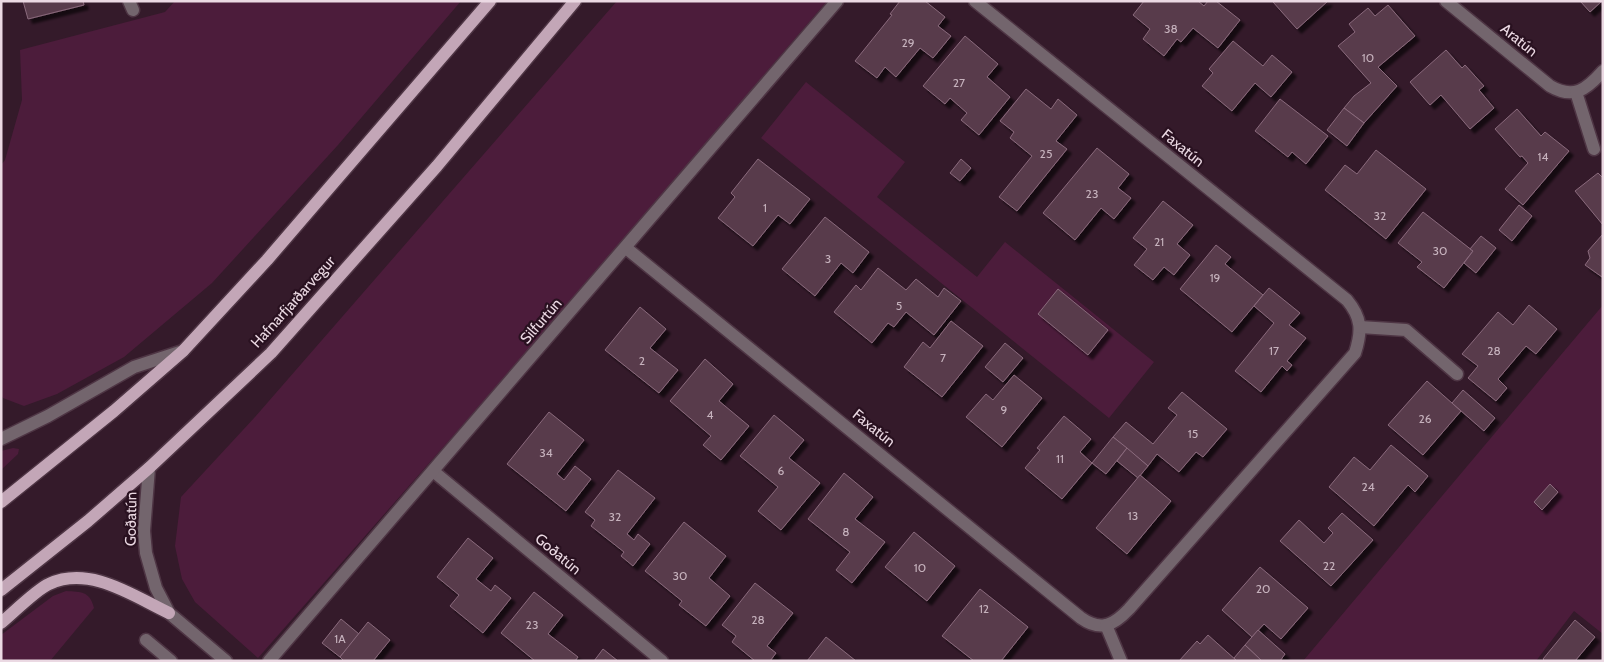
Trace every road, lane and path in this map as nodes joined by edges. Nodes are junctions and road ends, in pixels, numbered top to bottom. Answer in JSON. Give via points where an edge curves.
{"nodes":[{"id":1,"x":490,"y":1,"type":"edge"},
{"id":2,"x":575,"y":1,"type":"edge"},
{"id":3,"x":837,"y":1,"type":"edge"},
{"id":4,"x":975,"y":1,"type":"edge"},
{"id":5,"x":1446,"y":1,"type":"edge"},
{"id":6,"x":1603,"y":71,"type":"edge"},
{"id":7,"x":1576,"y":92,"type":"junction"},
{"id":8,"x":1594,"y":149,"type":"dead end"},
{"id":9,"x":626,"y":248,"type":"junction"},
{"id":10,"x":1360,"y":327,"type":"junction"},
{"id":11,"x":183,"y":351,"type":"junction"},
{"id":12,"x":1457,"y":374,"type":"dead end"},
{"id":13,"x":1,"y":439,"type":"edge"},
{"id":14,"x":149,"y":468,"type":"junction"},
{"id":15,"x":433,"y":471,"type":"junction"},
{"id":16,"x":1,"y":502,"type":"edge"},
{"id":17,"x":1,"y":590,"type":"edge"},
{"id":18,"x":169,"y":613,"type":"junction"},
{"id":19,"x":1,"y":623,"type":"edge"},
{"id":20,"x":1106,"y":625,"type":"junction"},
{"id":21,"x":146,"y":640,"type":"dead end"},
{"id":22,"x":171,"y":661,"type":"edge"},
{"id":23,"x":226,"y":661,"type":"edge"},
{"id":24,"x":269,"y":661,"type":"edge"},
{"id":25,"x":662,"y":661,"type":"edge"},
{"id":26,"x":1120,"y":661,"type":"edge"}],
"edges":[{"from":1,"to":11,"type":"main road","via":[[267,260]]},
{"from":2,"to":14,"type":"main road","name":"Hafnarfjarðarvegur","via":[[430,173],[271,353]]},
{"from":3,"to":9,"type":"street","name":"Silfurtún"},
{"from":4,"to":10,"type":"street","name":"Faxatún","via":[[1347,300]]},
{"from":5,"to":7,"type":"street","name":"Aratún","via":[[1550,86],[1558,91]]},
{"from":6,"to":7,"type":"street"},
{"from":7,"to":8,"type":"street"},
{"from":9,"to":15,"type":"street","name":"Silfurtún"},
{"from":9,"to":20,"type":"street","name":"Faxatún","via":[[1081,618],[1088,623]]},
{"from":10,"to":12,"type":"street","via":[[1406,330]]},
{"from":10,"to":20,"type":"street","via":[[1356,353],[1129,609],[1114,623]]},
{"from":11,"to":13,"type":"street","via":[[134,367]]},
{"from":11,"to":16,"type":"main road"},
{"from":14,"to":17,"type":"main road","name":"Hafnarfjarðarvegur"},
{"from":14,"to":18,"type":"street","name":"Goðatún","via":[[144,532],[146,553],[156,588]]},
{"from":15,"to":24,"type":"street","name":"Silfurtún"},
{"from":15,"to":25,"type":"street","name":"Goðatún"},
{"from":18,"to":19,"type":"main road","via":[[103,582],[77,577],[47,584]]},
{"from":18,"to":23,"type":"street","name":"Goðatún"},
{"from":20,"to":26,"type":"street"},
{"from":21,"to":22,"type":"street"}]}
